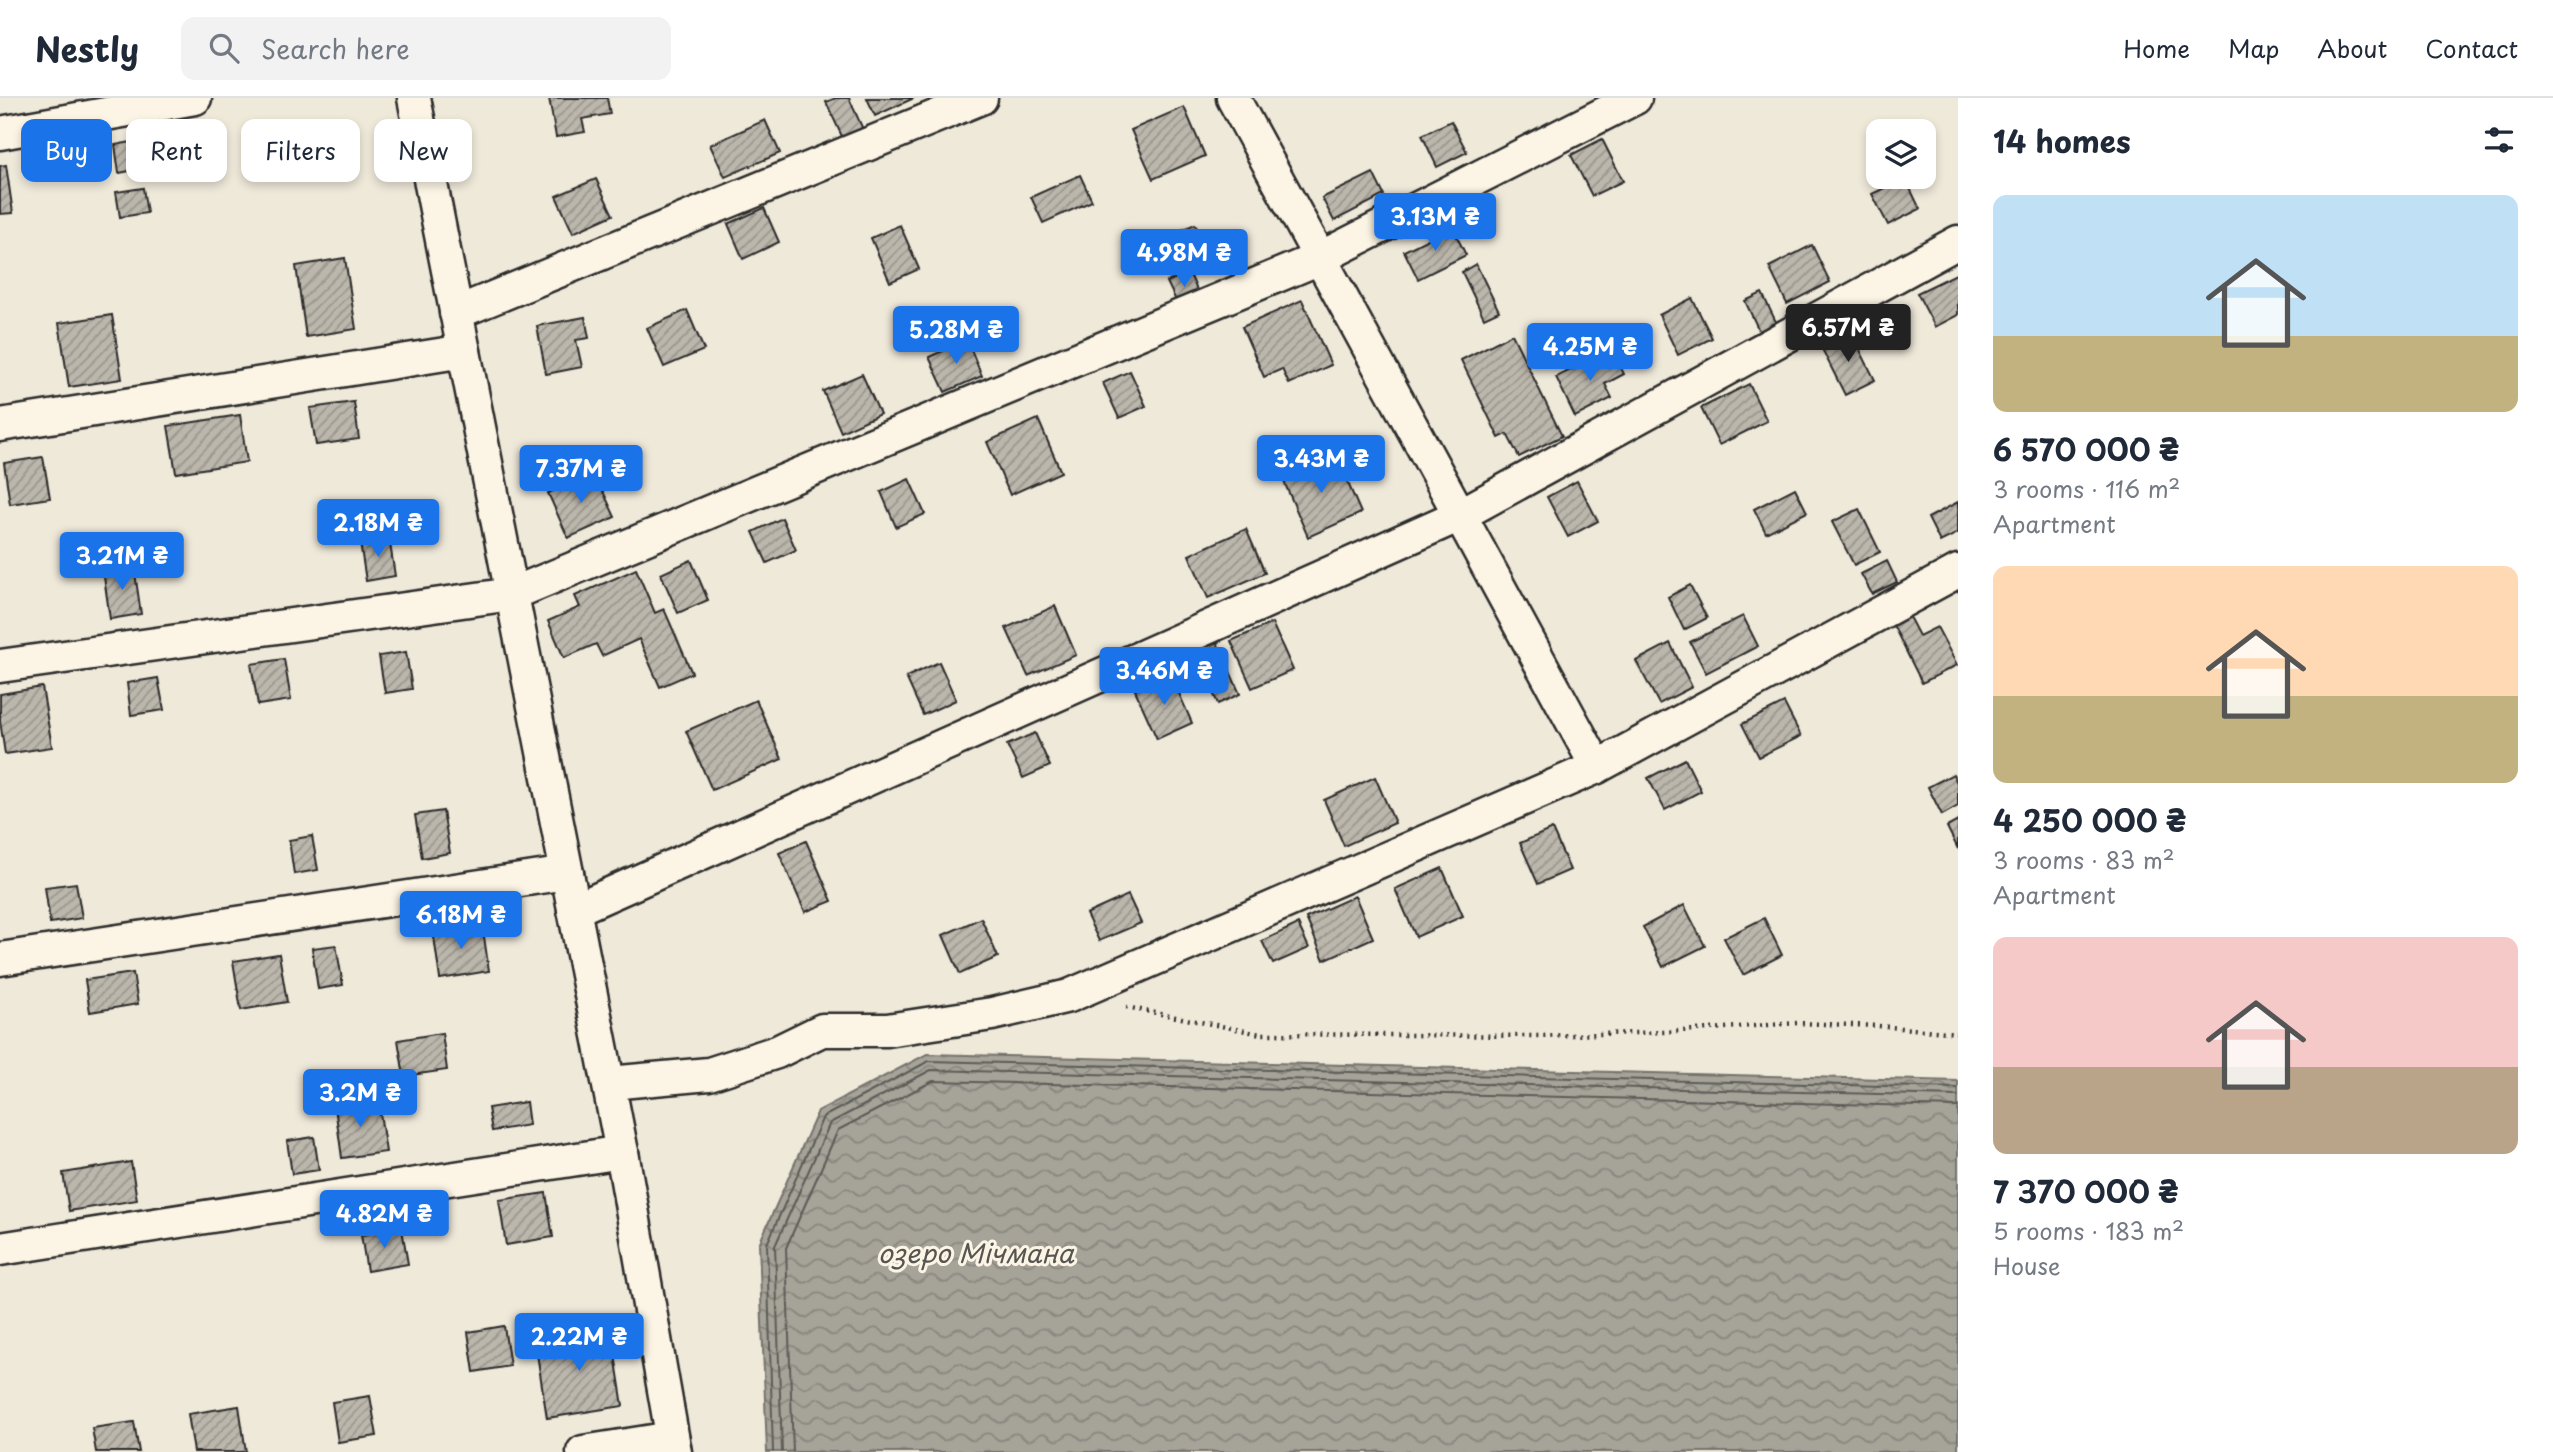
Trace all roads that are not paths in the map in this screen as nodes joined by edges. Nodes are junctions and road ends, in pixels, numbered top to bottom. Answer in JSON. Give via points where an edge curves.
{"nodes":[{"id":1,"x":195,"y":98,"type":"edge"},
{"id":2,"x":414,"y":98,"type":"edge"},
{"id":3,"x":981,"y":98,"type":"edge"},
{"id":4,"x":1233,"y":98,"type":"edge"},
{"id":5,"x":1636,"y":98,"type":"edge"},
{"id":6,"x":0,"y":133,"type":"edge"},
{"id":7,"x":1958,"y":242,"type":"edge"},
{"id":8,"x":1320,"y":258,"type":"junction"},
{"id":9,"x":456,"y":313,"type":"junction"},
{"id":10,"x":464,"y":351,"type":"junction"},
{"id":11,"x":0,"y":425,"type":"edge"},
{"id":12,"x":1460,"y":515,"type":"junction"},
{"id":13,"x":1958,"y":571,"type":"edge"},
{"id":14,"x":512,"y":594,"type":"junction"},
{"id":15,"x":0,"y":666,"type":"edge"},
{"id":16,"x":1597,"y":767,"type":"junction"},
{"id":17,"x":567,"y":873,"type":"junction"},
{"id":18,"x":574,"y":910,"type":"junction"},
{"id":19,"x":0,"y":959,"type":"edge"},
{"id":20,"x":609,"y":1083,"type":"junction"},
{"id":21,"x":622,"y":1152,"type":"junction"},
{"id":22,"x":0,"y":1249,"type":"edge"},
{"id":23,"x":674,"y":1445,"type":"edge"},
{"id":24,"x":583,"y":1452,"type":"edge"}],
"edges":[{"from":1,"to":6,"type":"street"},
{"from":2,"to":9,"type":"street"},
{"from":3,"to":9,"type":"street"},
{"from":4,"to":8,"type":"street"},
{"from":5,"to":8,"type":"street"},
{"from":7,"to":12,"type":"street"},
{"from":8,"to":12,"type":"street"},
{"from":8,"to":14,"type":"street"},
{"from":9,"to":10,"type":"street"},
{"from":10,"to":11,"type":"street"},
{"from":10,"to":14,"type":"street"},
{"from":12,"to":16,"type":"street"},
{"from":12,"to":18,"type":"street"},
{"from":13,"to":16,"type":"street"},
{"from":14,"to":15,"type":"street"},
{"from":14,"to":17,"type":"street"},
{"from":16,"to":20,"type":"street","via":[[1069,996],[992,1014],[887,1030],[822,1030],[777,1052],[709,1074]]},
{"from":17,"to":18,"type":"street"},
{"from":17,"to":19,"type":"street"},
{"from":18,"to":20,"type":"street"},
{"from":20,"to":21,"type":"street"},
{"from":21,"to":22,"type":"street"},
{"from":21,"to":23,"type":"street"},
{"from":23,"to":24,"type":"street"}]}
